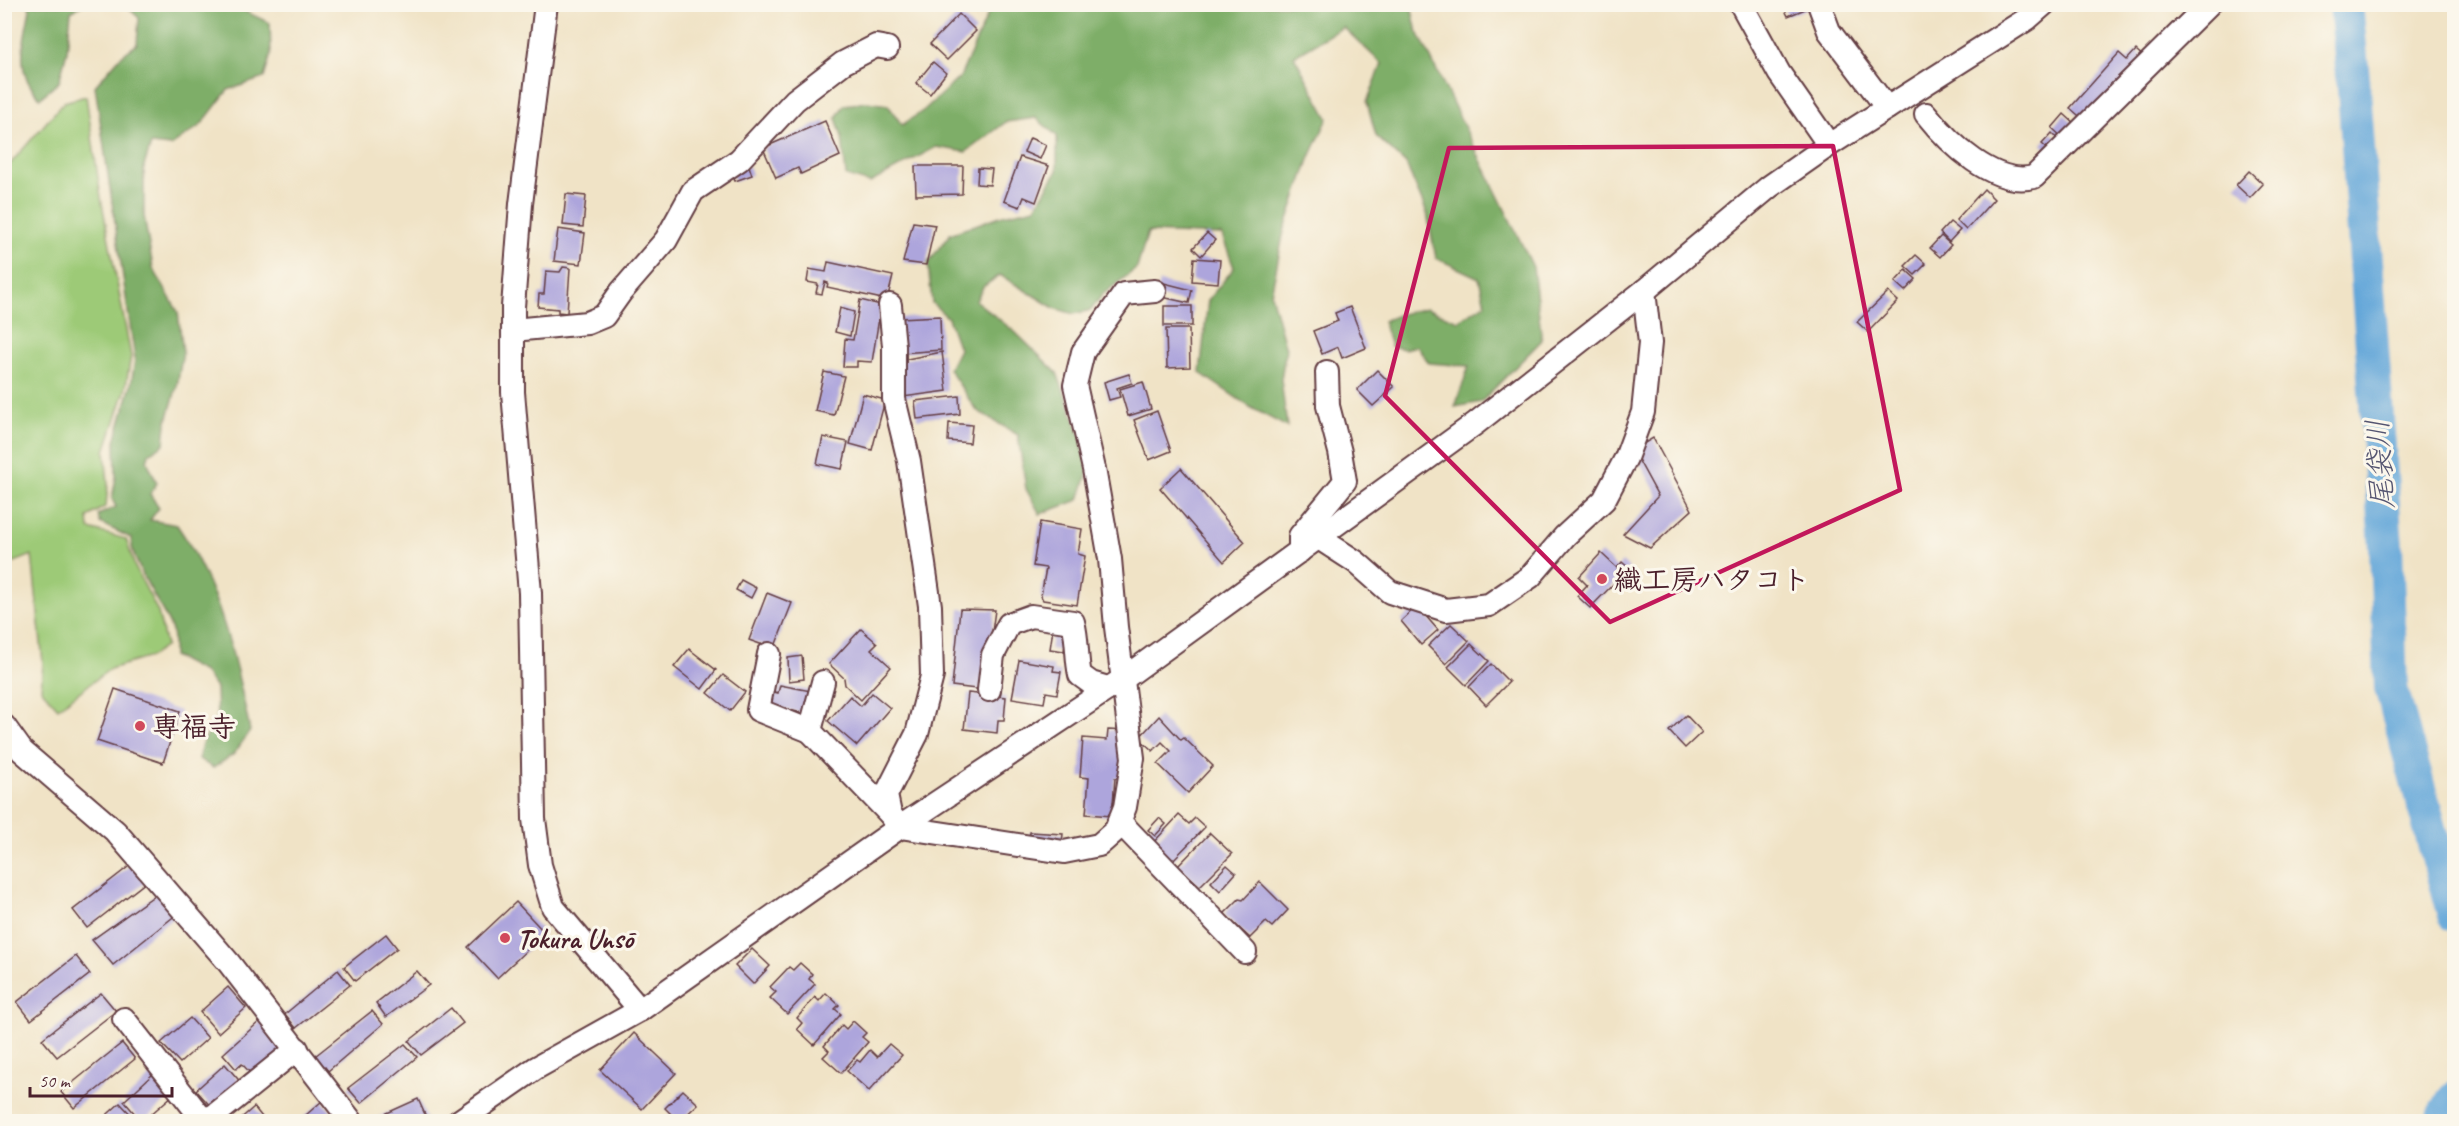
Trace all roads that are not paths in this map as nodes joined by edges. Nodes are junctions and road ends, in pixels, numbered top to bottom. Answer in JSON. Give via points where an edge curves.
{"nodes":[{"id":1,"x":546,"y":4,"type":"edge"},
{"id":2,"x":1742,"y":4,"type":"edge"},
{"id":3,"x":1819,"y":4,"type":"edge"},
{"id":4,"x":2044,"y":4,"type":"edge"},
{"id":5,"x":2209,"y":4,"type":"edge"},
{"id":6,"x":887,"y":48,"type":"dead end"},
{"id":7,"x":1887,"y":108,"type":"junction"},
{"id":8,"x":1926,"y":114,"type":"dead end"},
{"id":9,"x":1829,"y":145,"type":"junction"},
{"id":10,"x":1155,"y":291,"type":"dead end"},
{"id":11,"x":1644,"y":291,"type":"junction"},
{"id":12,"x":890,"y":305,"type":"dead end"},
{"id":13,"x":513,"y":330,"type":"junction"},
{"id":14,"x":1327,"y":372,"type":"dead end"},
{"id":15,"x":1319,"y":538,"type":"junction"},
{"id":16,"x":1300,"y":551,"type":"junction"},
{"id":17,"x":769,"y":654,"type":"dead end"},
{"id":18,"x":823,"y":682,"type":"dead end"},
{"id":19,"x":1116,"y":683,"type":"junction"},
{"id":20,"x":989,"y":690,"type":"dead end"},
{"id":21,"x":4,"y":726,"type":"edge"},
{"id":22,"x":810,"y":731,"type":"junction"},
{"id":23,"x":895,"y":821,"type":"junction"},
{"id":24,"x":1119,"y":821,"type":"junction"},
{"id":25,"x":1245,"y":952,"type":"dead end"},
{"id":26,"x":640,"y":1010,"type":"junction"},
{"id":27,"x":124,"y":1019,"type":"dead end"},
{"id":28,"x":297,"y":1049,"type":"junction"},
{"id":29,"x":352,"y":1122,"type":"edge"},
{"id":30,"x":458,"y":1122,"type":"edge"}],
"edges":[{"from":1,"to":13,"type":"street","via":[[521,204]]},
{"from":2,"to":9,"type":"street","via":[[1779,74]]},
{"from":3,"to":7,"type":"street","via":[[1829,31]]},
{"from":4,"to":7,"type":"street","via":[[2017,26]]},
{"from":5,"to":8,"type":"street","via":[[2034,177],[2022,180],[1995,173],[1966,155]]},
{"from":6,"to":13,"type":"street","via":[[876,46],[843,63],[795,100],[739,160],[693,191],[666,240],[604,316],[587,323]]},
{"from":7,"to":9,"type":"street"},
{"from":9,"to":11,"type":"street","via":[[1769,187]]},
{"from":10,"to":19,"type":"street","via":[[1124,294],[1083,352],[1075,385],[1110,559]]},
{"from":11,"to":15,"type":"street","via":[[1476,423]]},
{"from":11,"to":15,"type":"street","via":[[1650,343],[1643,412],[1626,458],[1604,500],[1565,536],[1530,577],[1489,606],[1446,610],[1390,592],[1356,562]]},
{"from":12,"to":23,"type":"street","via":[[894,399],[909,460],[930,606],[932,676],[917,734],[886,795]]},
{"from":13,"to":26,"type":"street","via":[[513,392],[530,592],[534,819],[540,865],[553,907]]},
{"from":14,"to":16,"type":"street","via":[[1328,406],[1345,481],[1300,536]]},
{"from":15,"to":16,"type":"street"},
{"from":16,"to":19,"type":"street"},
{"from":17,"to":22,"type":"street","via":[[758,710]]},
{"from":18,"to":22,"type":"street"},
{"from":19,"to":20,"type":"street","via":[[1091,683],[1080,675],[1073,622],[1031,616],[1009,624],[993,655]]},
{"from":19,"to":23,"type":"street"},
{"from":19,"to":24,"type":"street","via":[[1134,758]]},
{"from":21,"to":28,"type":"street","via":[[22,751],[115,831]]},
{"from":22,"to":23,"type":"street"},
{"from":23,"to":24,"type":"street","via":[[1064,852],[1099,845],[1116,830]]},
{"from":23,"to":26,"type":"street"},
{"from":24,"to":25,"type":"street"},
{"from":26,"to":30,"type":"street","via":[[536,1068]]},
{"from":27,"to":28,"type":"street","via":[[200,1116],[210,1118]]},
{"from":28,"to":29,"type":"street"}]}
